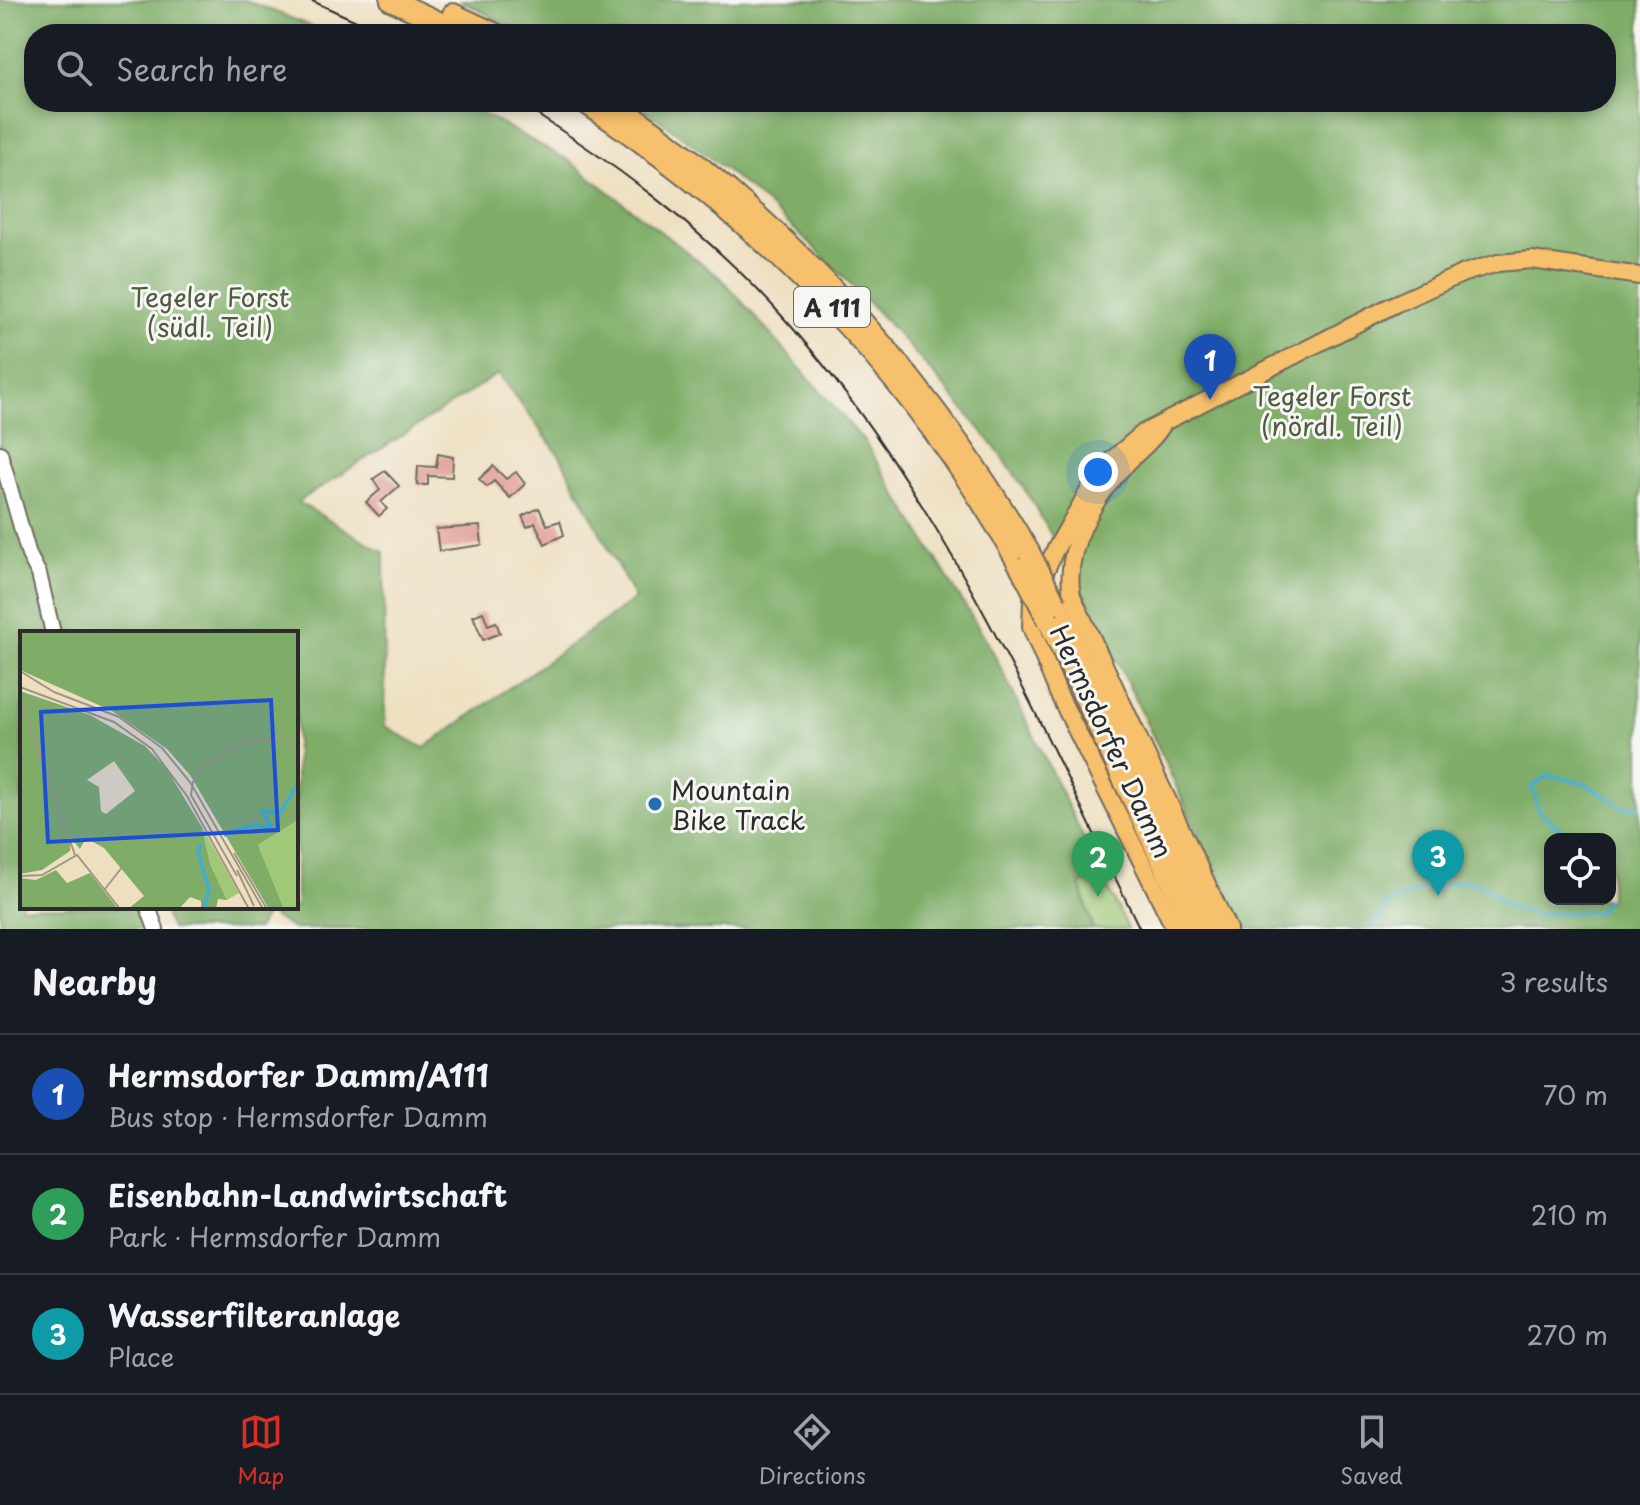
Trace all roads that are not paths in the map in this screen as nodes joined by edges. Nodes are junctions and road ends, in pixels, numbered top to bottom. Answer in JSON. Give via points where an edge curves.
{"nodes":[{"id":1,"x":391,"y":0,"type":"edge"},
{"id":2,"x":425,"y":0,"type":"edge"},
{"id":3,"x":443,"y":24,"type":"edge"},
{"id":4,"x":475,"y":24,"type":"edge"},
{"id":5,"x":599,"y":112,"type":"edge"},
{"id":6,"x":626,"y":112,"type":"edge"},
{"id":7,"x":1640,"y":276,"type":"edge"},
{"id":8,"x":1162,"y":426,"type":"junction"},
{"id":9,"x":0,"y":453,"type":"edge"},
{"id":10,"x":1025,"y":560,"type":"junction"},
{"id":11,"x":1052,"y":612,"type":"junction"},
{"id":12,"x":53,"y":631,"type":"edge"},
{"id":13,"x":149,"y":909,"type":"edge"},
{"id":14,"x":156,"y":929,"type":"edge"},
{"id":15,"x":1175,"y":929,"type":"edge"},
{"id":16,"x":1194,"y":929,"type":"edge"},
{"id":17,"x":1210,"y":929,"type":"edge"},
{"id":18,"x":1228,"y":929,"type":"edge"}],
"edges":[{"from":1,"to":3,"type":"highway"},
{"from":2,"to":4,"type":"highway"},
{"from":5,"to":10,"type":"highway","number":"A 111","via":[[667,159],[799,272],[923,415]]},
{"from":6,"to":10,"type":"highway","number":"A 111","via":[[744,202],[846,300],[951,428]]},
{"from":7,"to":8,"type":"main road","name":"Hermsdorfer Damm","via":[[1532,260],[1464,273]]},
{"from":8,"to":15,"type":"main road","name":"Hermsdorfer Damm","via":[[1127,443],[1101,469],[1054,552],[1030,614],[1035,644]]},
{"from":8,"to":18,"type":"main road","name":"Hermsdorfer Damm","via":[[1107,486],[1075,546],[1068,576],[1072,596]]},
{"from":9,"to":12,"type":"street"},
{"from":10,"to":11,"type":"highway","number":"A 111","bridge":true},
{"from":11,"to":16,"type":"highway","number":"A 111"},
{"from":11,"to":17,"type":"highway","number":"A 111"},
{"from":13,"to":14,"type":"street"}]}
